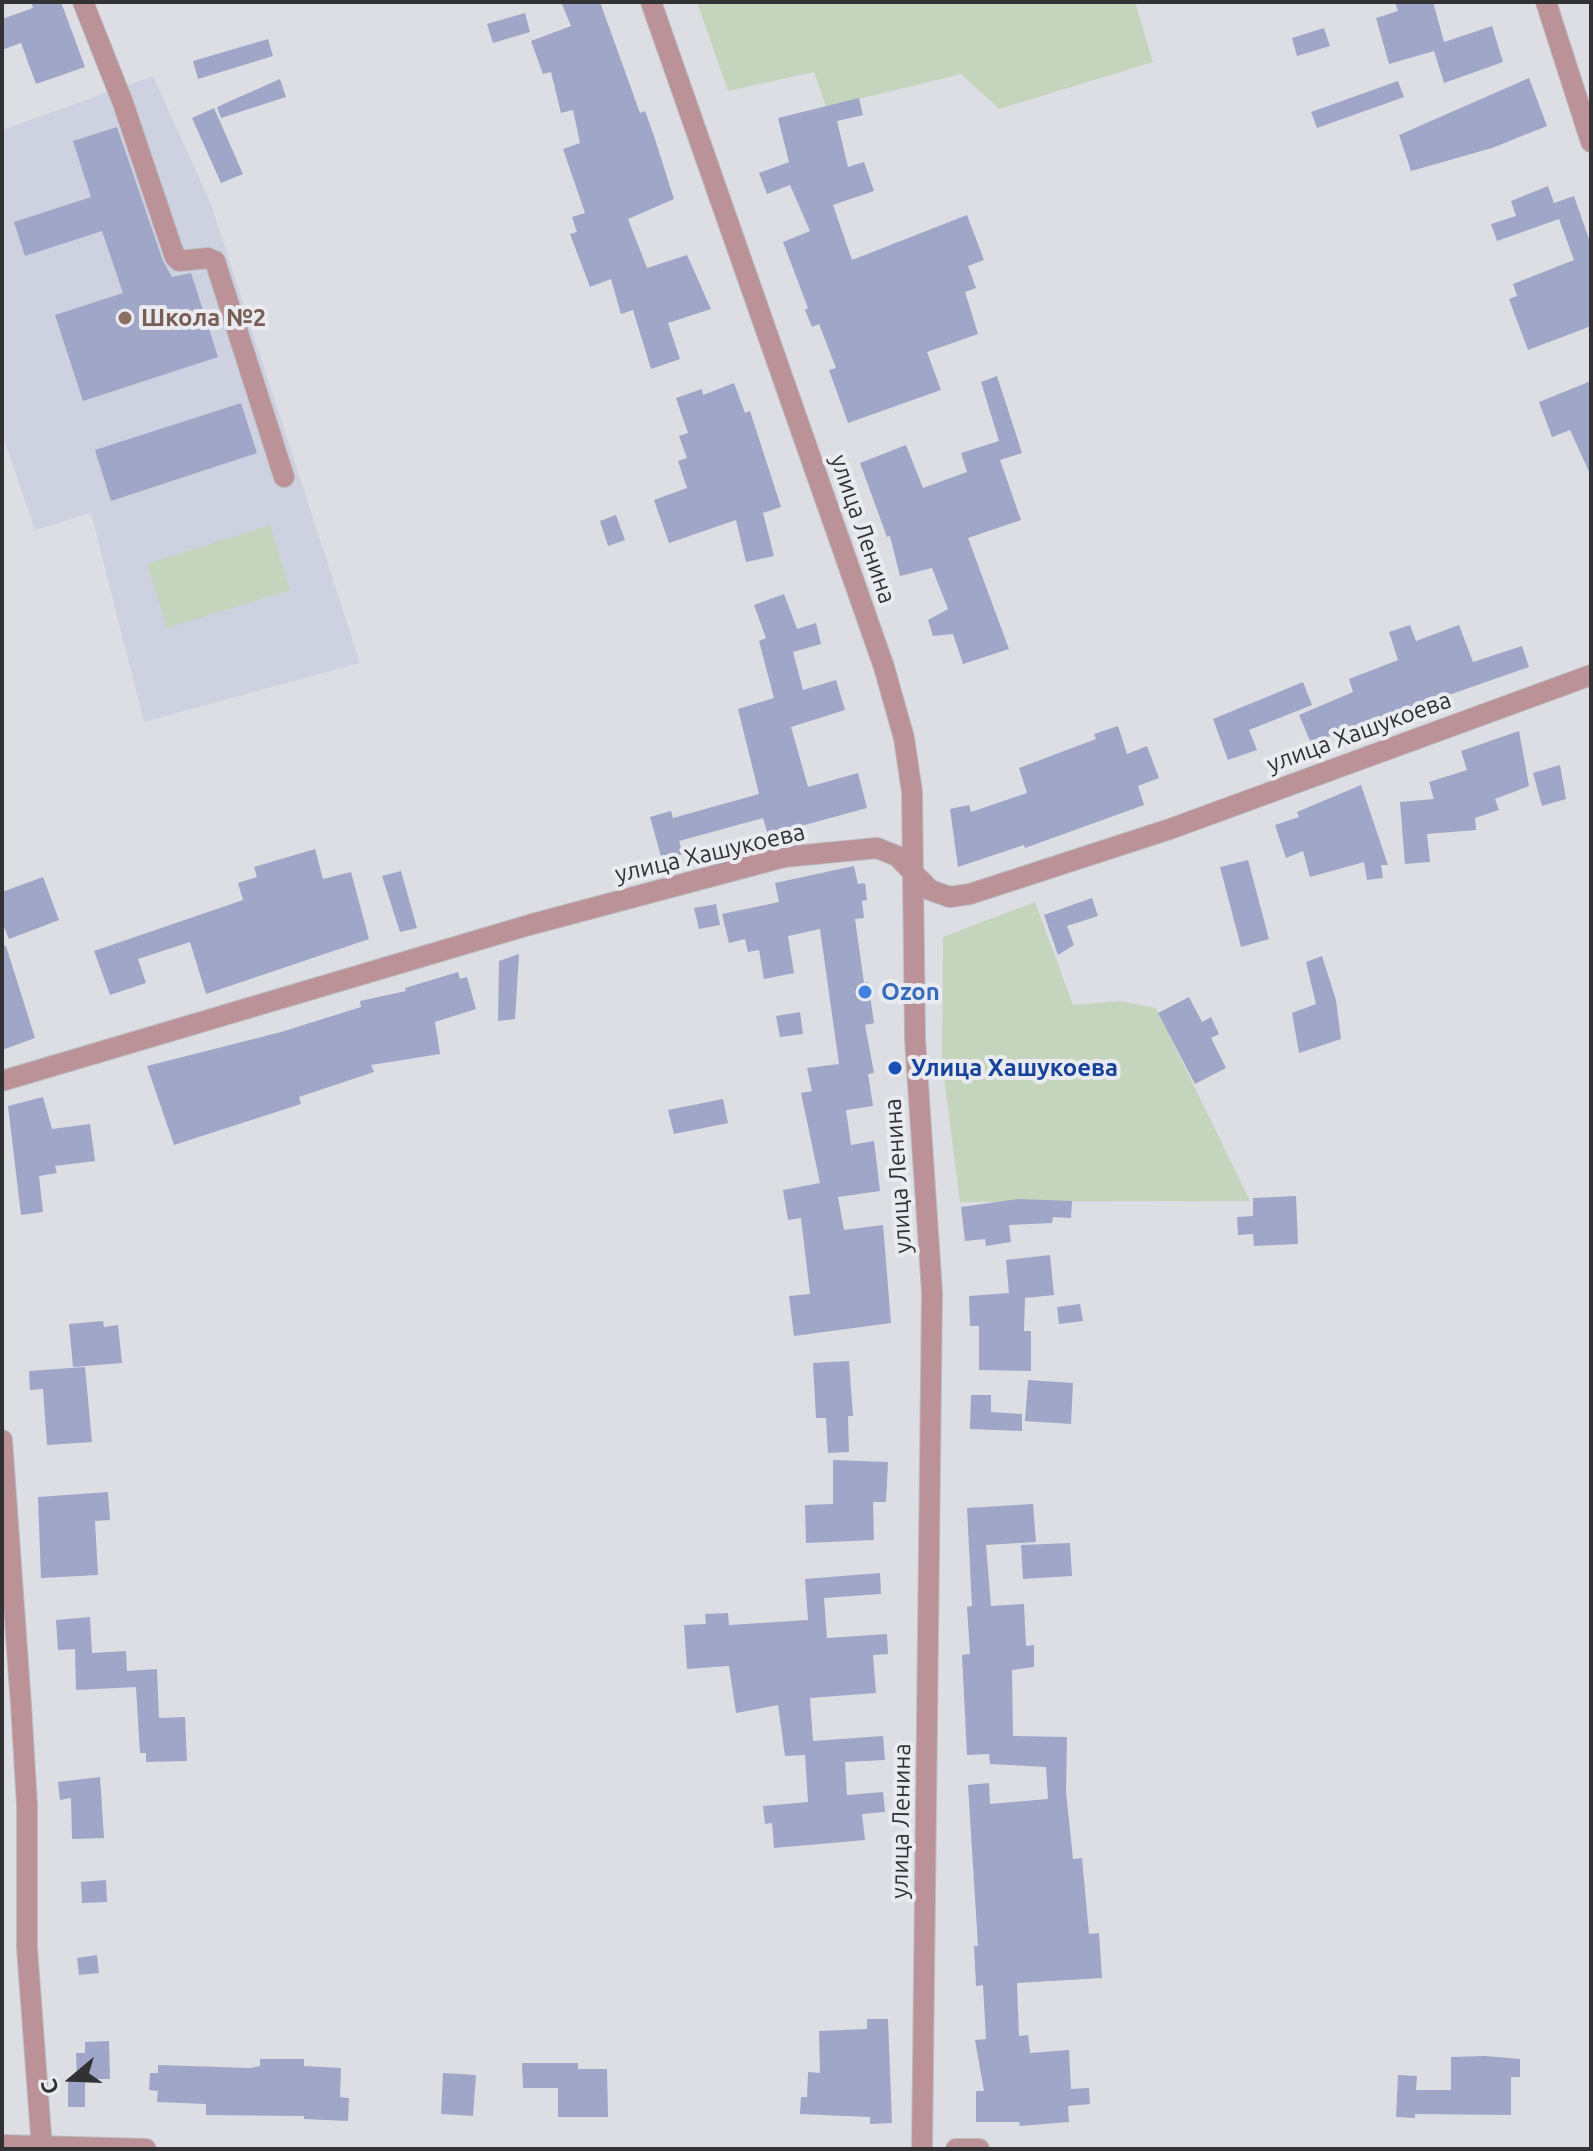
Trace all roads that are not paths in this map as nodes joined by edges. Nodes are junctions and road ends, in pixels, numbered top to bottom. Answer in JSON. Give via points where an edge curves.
{"nodes":[{"id":1,"x":83,"y":2,"type":"edge"},
{"id":2,"x":651,"y":2,"type":"edge"},
{"id":3,"x":1546,"y":2,"type":"edge"},
{"id":4,"x":1591,"y":142,"type":"edge"},
{"id":5,"x":284,"y":477,"type":"dead end"},
{"id":6,"x":1591,"y":675,"type":"edge"},
{"id":7,"x":914,"y":870,"type":"junction"},
{"id":8,"x":2,"y":1081,"type":"edge"},
{"id":9,"x":2,"y":1440,"type":"edge"},
{"id":10,"x":2,"y":2145,"type":"edge"},
{"id":11,"x":42,"y":2148,"type":"edge"},
{"id":12,"x":146,"y":2149,"type":"edge"},
{"id":13,"x":922,"y":2149,"type":"edge"},
{"id":14,"x":956,"y":2149,"type":"edge"},
{"id":15,"x":979,"y":2149,"type":"edge"}],
"edges":[{"from":1,"to":5,"type":"street","via":[[175,257],[215,261]]},
{"from":2,"to":7,"type":"street","name":"улица Ленина","via":[[895,704],[908,753]]},
{"from":3,"to":4,"type":"street"},
{"from":6,"to":7,"type":"street","name":"улица Хашукоева","via":[[1009,883],[950,897],[930,890]]},
{"from":7,"to":8,"type":"street","name":"улица Хашукоева","via":[[877,848],[784,857],[529,925]]},
{"from":7,"to":13,"type":"street","name":"улица Ленина","via":[[915,1039],[932,1292]]},
{"from":9,"to":11,"type":"street","via":[[27,1805],[27,1948]]},
{"from":10,"to":11,"type":"street"},
{"from":11,"to":12,"type":"street"},
{"from":14,"to":15,"type":"street"}]}
